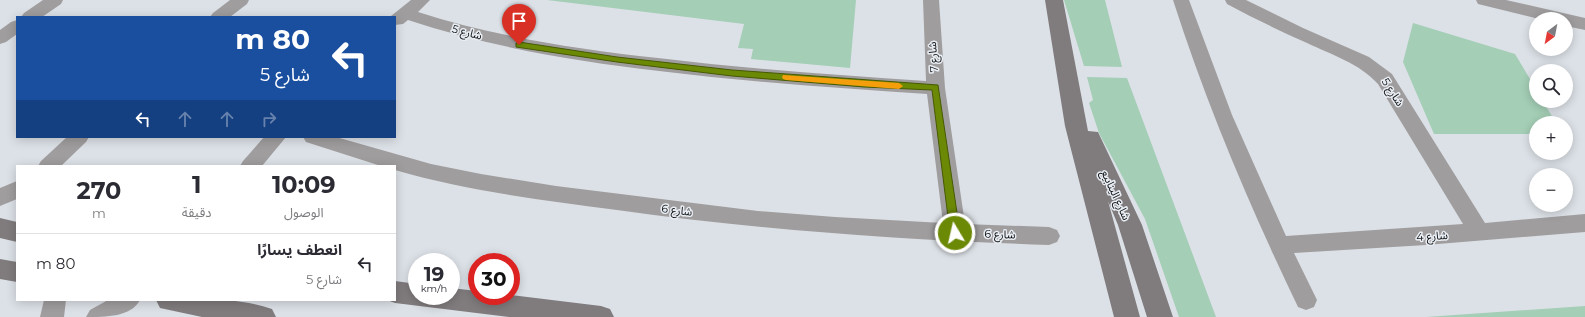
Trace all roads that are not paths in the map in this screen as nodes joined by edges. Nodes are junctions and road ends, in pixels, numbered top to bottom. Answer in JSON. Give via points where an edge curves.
{"nodes":[{"id":1,"x":55,"y":0,"type":"edge"},
{"id":2,"x":241,"y":0,"type":"edge"},
{"id":3,"x":422,"y":0,"type":"edge"},
{"id":4,"x":931,"y":0,"type":"edge"},
{"id":5,"x":1054,"y":0,"type":"edge"},
{"id":6,"x":1181,"y":0,"type":"edge"},
{"id":7,"x":1233,"y":0,"type":"edge"},
{"id":8,"x":1484,"y":0,"type":"edge"},
{"id":9,"x":1533,"y":12,"type":"edge"},
{"id":10,"x":31,"y":16,"type":"edge"},
{"id":11,"x":219,"y":16,"type":"edge"},
{"id":12,"x":400,"y":17,"type":"edge"},
{"id":13,"x":1573,"y":21,"type":"edge"},
{"id":14,"x":1585,"y":24,"type":"edge"},
{"id":15,"x":16,"y":27,"type":"edge"},
{"id":16,"x":0,"y":38,"type":"edge"},
{"id":17,"x":1068,"y":75,"type":"junction"},
{"id":18,"x":936,"y":88,"type":"junction"},
{"id":19,"x":78,"y":138,"type":"edge"},
{"id":20,"x":275,"y":138,"type":"edge"},
{"id":21,"x":316,"y":138,"type":"edge"},
{"id":22,"x":49,"y":165,"type":"edge"},
{"id":23,"x":251,"y":165,"type":"edge"},
{"id":24,"x":16,"y":190,"type":"edge"},
{"id":25,"x":0,"y":198,"type":"edge"},
{"id":26,"x":1585,"y":223,"type":"edge"},
{"id":27,"x":0,"y":228,"type":"edge"},
{"id":28,"x":16,"y":232,"type":"edge"},
{"id":29,"x":1479,"y":232,"type":"junction"},
{"id":30,"x":955,"y":233,"type":"junction"},
{"id":31,"x":1048,"y":236,"type":"dead end"},
{"id":32,"x":1279,"y":245,"type":"junction"},
{"id":33,"x":0,"y":269,"type":"edge"},
{"id":34,"x":16,"y":272,"type":"edge"},
{"id":35,"x":396,"y":292,"type":"edge"},
{"id":36,"x":408,"y":294,"type":"edge"},
{"id":37,"x":460,"y":300,"type":"edge"},
{"id":38,"x":1306,"y":300,"type":"dead end"},
{"id":39,"x":55,"y":301,"type":"edge"},
{"id":40,"x":127,"y":301,"type":"edge"},
{"id":41,"x":175,"y":301,"type":"edge"},
{"id":42,"x":52,"y":317,"type":"edge"},
{"id":43,"x":98,"y":317,"type":"edge"},
{"id":44,"x":263,"y":317,"type":"edge"},
{"id":45,"x":601,"y":317,"type":"edge"},
{"id":46,"x":1127,"y":317,"type":"edge"},
{"id":47,"x":1160,"y":317,"type":"edge"}],
"edges":[{"from":1,"to":10,"type":"street"},
{"from":2,"to":11,"type":"street"},
{"from":3,"to":12,"type":"street"},
{"from":4,"to":18,"type":"street","name":"شارع 7"},
{"from":5,"to":17,"type":"street","name":"شارع الينابيع"},
{"from":6,"to":32,"type":"street","via":[[1229,132]]},
{"from":7,"to":29,"type":"street","name":"شارع 5","via":[[1378,70]]},
{"from":8,"to":9,"type":"street"},
{"from":12,"to":18,"type":"street","name":"شارع 5","via":[[519,45],[586,55],[732,73]]},
{"from":13,"to":14,"type":"street"},
{"from":15,"to":16,"type":"street"},
{"from":17,"to":46,"type":"street","name":"شارع الينابيع","via":[[1077,132]]},
{"from":17,"to":47,"type":"street","name":"شارع الينابيع","via":[[1076,91],[1094,147],[1130,225]]},
{"from":18,"to":30,"type":"street","name":"شارع 7"},
{"from":19,"to":22,"type":"street"},
{"from":20,"to":23,"type":"street"},
{"from":21,"to":30,"type":"street","name":"شارع 6","via":[[431,172],[515,188],[717,215],[835,226]]},
{"from":24,"to":25,"type":"street"},
{"from":26,"to":29,"type":"street","name":"شارع 4"},
{"from":27,"to":28,"type":"street"},
{"from":29,"to":32,"type":"street","name":"شارع 4"},
{"from":30,"to":31,"type":"street","name":"شارع 6"},
{"from":32,"to":38,"type":"street"},
{"from":33,"to":34,"type":"street"},
{"from":35,"to":36,"type":"street"},
{"from":37,"to":45,"type":"street"},
{"from":39,"to":42,"type":"street"},
{"from":40,"to":43,"type":"street"},
{"from":41,"to":44,"type":"street"}]}
